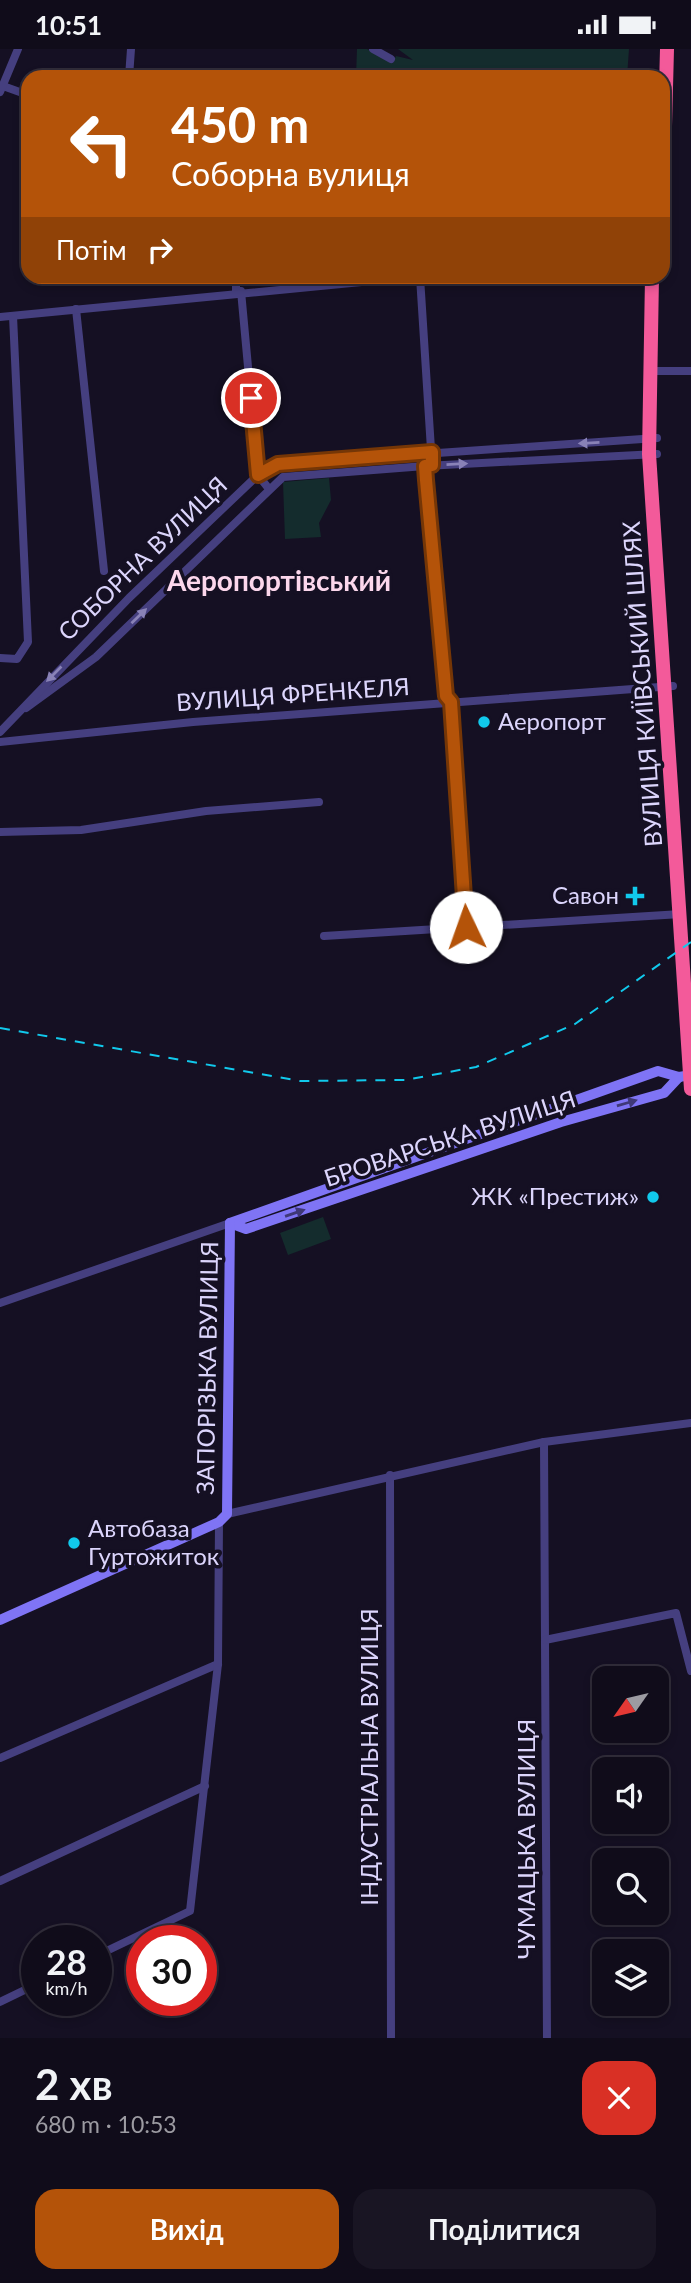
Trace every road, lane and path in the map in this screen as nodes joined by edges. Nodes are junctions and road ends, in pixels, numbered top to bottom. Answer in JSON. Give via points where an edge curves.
{"nodes":[{"id":1,"x":18,"y":49,"type":"edge"},
{"id":2,"x":131,"y":49,"type":"edge"},
{"id":3,"x":373,"y":49,"type":"edge"},
{"id":4,"x":659,"y":49,"type":"edge"},
{"id":5,"x":667,"y":49,"type":"edge"},
{"id":6,"x":391,"y":59,"type":"dead end"},
{"id":7,"x":130,"y":70,"type":"edge"},
{"id":8,"x":658,"y":70,"type":"edge"},
{"id":9,"x":666,"y":70,"type":"edge"},
{"id":10,"x":1,"y":89,"type":"edge"},
{"id":11,"x":21,"y":93,"type":"edge"},
{"id":12,"x":237,"y":284,"type":"edge"},
{"id":13,"x":332,"y":284,"type":"edge"},
{"id":14,"x":420,"y":284,"type":"edge"},
{"id":15,"x":652,"y":284,"type":"edge"},
{"id":16,"x":660,"y":284,"type":"edge"},
{"id":17,"x":239,"y":292,"type":"junction"},
{"id":18,"x":76,"y":309,"type":"junction"},
{"id":19,"x":13,"y":316,"type":"junction"},
{"id":20,"x":0,"y":317,"type":"edge"},
{"id":21,"x":654,"y":371,"type":"junction"},
{"id":22,"x":691,"y":371,"type":"edge"},
{"id":23,"x":653,"y":438,"type":"junction"},
{"id":24,"x":432,"y":452,"type":"junction"},
{"id":25,"x":653,"y":454,"type":"junction"},
{"id":26,"x":429,"y":465,"type":"junction"},
{"id":27,"x":258,"y":475,"type":"junction"},
{"id":28,"x":269,"y":489,"type":"junction"},
{"id":29,"x":104,"y":571,"type":"dead end"},
{"id":30,"x":0,"y":658,"type":"edge"},
{"id":31,"x":669,"y":686,"type":"junction"},
{"id":32,"x":451,"y":702,"type":"junction"},
{"id":33,"x":9,"y":720,"type":"junction"},
{"id":34,"x":0,"y":732,"type":"edge"},
{"id":35,"x":0,"y":742,"type":"edge"},
{"id":36,"x":319,"y":802,"type":"dead end"},
{"id":37,"x":0,"y":832,"type":"edge"},
{"id":38,"x":686,"y":919,"type":"edge"},
{"id":39,"x":466,"y":927,"type":"junction"},
{"id":40,"x":324,"y":936,"type":"dead end"},
{"id":41,"x":688,"y":1079,"type":"edge"},
{"id":42,"x":230,"y":1223,"type":"junction"},
{"id":43,"x":0,"y":1303,"type":"edge"},
{"id":44,"x":691,"y":1423,"type":"edge"},
{"id":45,"x":544,"y":1442,"type":"junction"},
{"id":46,"x":390,"y":1475,"type":"junction"},
{"id":47,"x":223,"y":1518,"type":"junction"},
{"id":48,"x":0,"y":1620,"type":"edge"},
{"id":49,"x":545,"y":1640,"type":"junction"},
{"id":50,"x":218,"y":1664,"type":"junction"},
{"id":51,"x":691,"y":1671,"type":"edge"},
{"id":52,"x":0,"y":1758,"type":"edge"},
{"id":53,"x":205,"y":1786,"type":"junction"},
{"id":54,"x":0,"y":1881,"type":"edge"},
{"id":55,"x":112,"y":1948,"type":"edge"},
{"id":56,"x":21,"y":1992,"type":"edge"},
{"id":57,"x":0,"y":2002,"type":"edge"},
{"id":58,"x":391,"y":2038,"type":"edge"},
{"id":59,"x":547,"y":2038,"type":"edge"}],
"edges":[{"from":1,"to":10,"type":"street"},
{"from":2,"to":7,"type":"street"},
{"from":3,"to":6,"type":"street"},
{"from":4,"to":8,"type":"highway"},
{"from":5,"to":9,"type":"highway"},
{"from":10,"to":11,"type":"street"},
{"from":12,"to":17,"type":"street"},
{"from":13,"to":17,"type":"street"},
{"from":14,"to":24,"type":"street"},
{"from":15,"to":21,"type":"highway","name":"ВУЛИЦЯ КИЇВСЬКИЙ ШЛЯХ"},
{"from":16,"to":21,"type":"highway","name":"ВУЛИЦЯ КИЇВСЬКИЙ ШЛЯХ"},
{"from":17,"to":18,"type":"street"},
{"from":17,"to":27,"type":"street"},
{"from":18,"to":19,"type":"street"},
{"from":18,"to":29,"type":"street"},
{"from":19,"to":20,"type":"street"},
{"from":19,"to":30,"type":"street","via":[[28,642],[17,659]]},
{"from":21,"to":22,"type":"street"},
{"from":21,"to":23,"type":"highway","name":"ВУЛИЦЯ КИЇВСЬКИЙ ШЛЯХ"},
{"from":23,"to":24,"type":"street","name":"СОБОРНА ВУЛИЦЯ","one_way":true},
{"from":23,"to":25,"type":"highway","name":"ВУЛИЦЯ КИЇВСЬКИЙ ШЛЯХ"},
{"from":24,"to":26,"type":"street"},
{"from":24,"to":27,"type":"street","name":"СОБОРНА ВУЛИЦЯ","via":[[278,464]]},
{"from":26,"to":25,"type":"street","name":"СОБОРНА ВУЛИЦЯ","one_way":true},
{"from":25,"to":31,"type":"highway","name":"ВУЛИЦЯ КИЇВСЬКИЙ ШЛЯХ"},
{"from":26,"to":28,"type":"street","name":"СОБОРНА ВУЛИЦЯ","via":[[283,477]]},
{"from":26,"to":32,"type":"street","via":[[446,696]]},
{"from":27,"to":28,"type":"street"},
{"from":27,"to":33,"type":"street","name":"СОБОРНА ВУЛИЦЯ","one_way":true},
{"from":33,"to":28,"type":"street","name":"СОБОРНА ВУЛИЦЯ","one_way":true,"via":[[96,657]]},
{"from":31,"to":32,"type":"street","name":"ВУЛИЦЯ ФРЕНКЕЛЯ"},
{"from":31,"to":38,"type":"highway","name":"ВУЛИЦЯ КИЇВСЬКИЙ ШЛЯХ"},
{"from":32,"to":35,"type":"street","name":"ВУЛИЦЯ ФРЕНКЕЛЯ"},
{"from":32,"to":39,"type":"street"},
{"from":33,"to":34,"type":"street","name":"СОБОРНА ВУЛИЦЯ"},
{"from":36,"to":37,"type":"street","via":[[206,811],[81,830]]},
{"from":38,"to":39,"type":"street"},
{"from":38,"to":41,"type":"highway","name":"ВУЛИЦЯ КИЇВСЬКИЙ ШЛЯХ"},
{"from":39,"to":40,"type":"street"},
{"from":42,"to":41,"type":"street","name":"БРОВАРСЬКА ВУЛИЦЯ","one_way":true,"via":[[246,1229],[561,1122],[664,1093]]},
{"from":41,"to":42,"type":"street","name":"БРОВАРСЬКА ВУЛИЦЯ","via":[[658,1071]]},
{"from":42,"to":43,"type":"street","name":"БРОВАРСЬКА ВУЛИЦЯ"},
{"from":42,"to":47,"type":"street","name":"ЗАПОРІЗЬКА ВУЛИЦЯ"},
{"from":44,"to":45,"type":"street"},
{"from":45,"to":46,"type":"street"},
{"from":45,"to":49,"type":"street","name":"ЧУМАЦЬКА ВУЛИЦЯ"},
{"from":46,"to":47,"type":"street"},
{"from":46,"to":58,"type":"street","name":"ІНДУСТРІАЛЬНА ВУЛИЦЯ"},
{"from":47,"to":48,"type":"street","name":"ЗАПОРІЗЬКА ВУЛИЦЯ"},
{"from":47,"to":50,"type":"street"},
{"from":49,"to":51,"type":"street","via":[[676,1612]]},
{"from":49,"to":59,"type":"street","name":"ЧУМАЦЬКА ВУЛИЦЯ"},
{"from":50,"to":52,"type":"street"},
{"from":50,"to":53,"type":"street"},
{"from":53,"to":54,"type":"street"},
{"from":53,"to":55,"type":"street","via":[[190,1911]]},
{"from":56,"to":57,"type":"street"}]}
